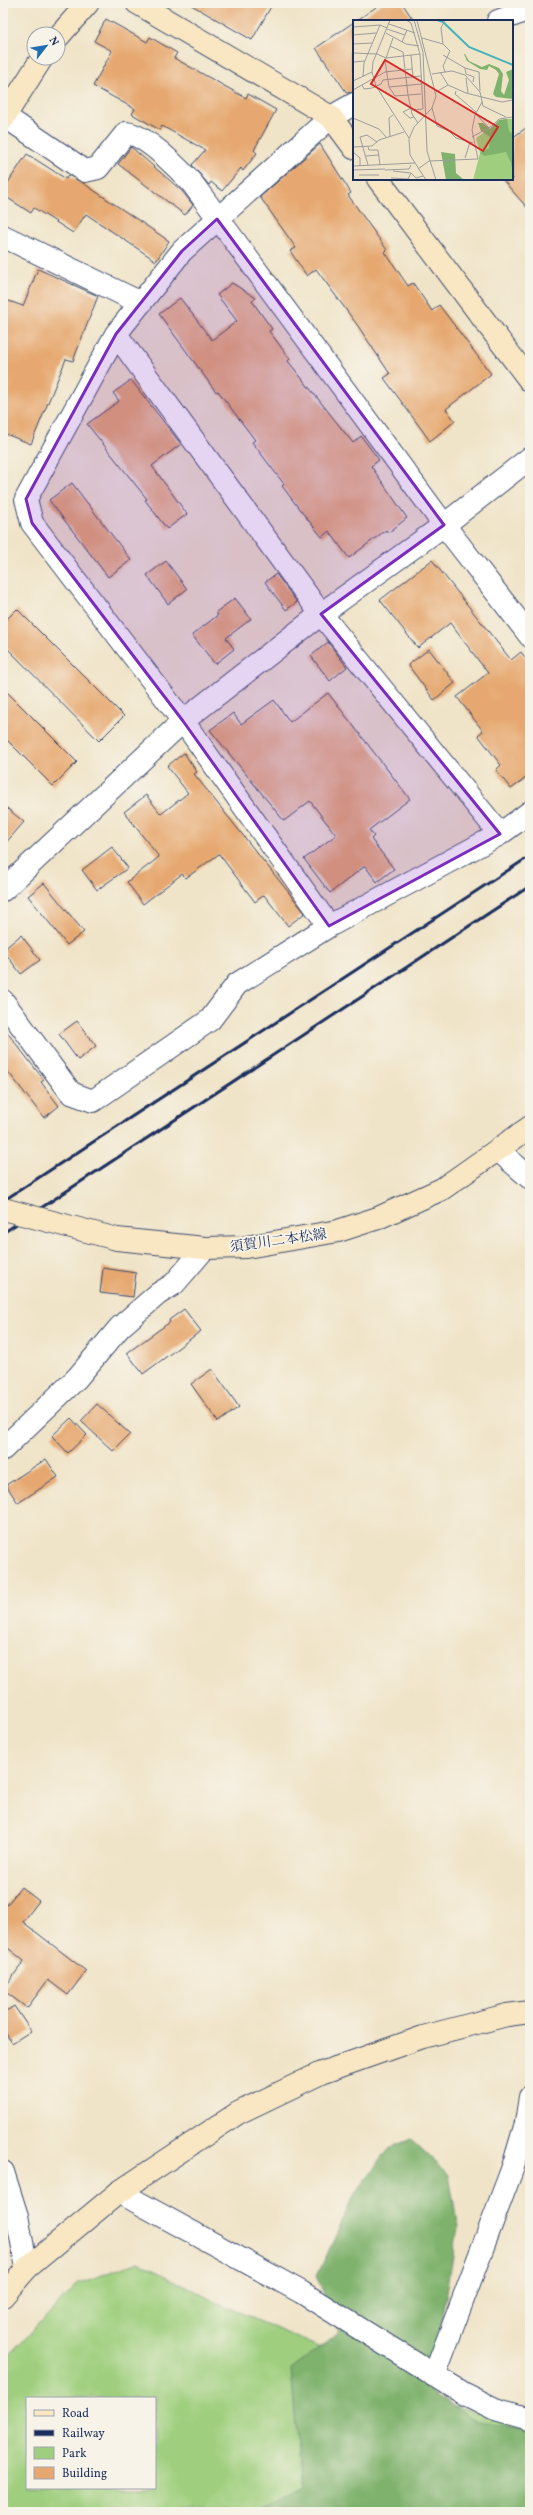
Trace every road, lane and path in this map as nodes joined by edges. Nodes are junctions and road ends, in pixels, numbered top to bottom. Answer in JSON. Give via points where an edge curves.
{"nodes":[{"id":1,"x":88,"y":3,"type":"edge"},
{"id":2,"x":137,"y":3,"type":"edge"},
{"id":3,"x":530,"y":9,"type":"edge"},
{"id":4,"x":501,"y":20,"type":"edge"},
{"id":5,"x":66,"y":28,"type":"edge"},
{"id":6,"x":37,"y":66,"type":"edge"},
{"id":7,"x":353,"y":105,"type":"edge"},
{"id":8,"x":3,"y":117,"type":"edge"},
{"id":9,"x":331,"y":117,"type":"junction"},
{"id":10,"x":353,"y":147,"type":"edge"},
{"id":11,"x":379,"y":180,"type":"edge"},
{"id":12,"x":217,"y":219,"type":"junction"},
{"id":13,"x":3,"y":236,"type":"edge"},
{"id":14,"x":141,"y":303,"type":"junction"},
{"id":15,"x":116,"y":334,"type":"junction"},
{"id":16,"x":530,"y":381,"type":"edge"},
{"id":17,"x":530,"y":458,"type":"edge"},
{"id":18,"x":444,"y":525,"type":"junction"},
{"id":19,"x":321,"y":614,"type":"junction"},
{"id":20,"x":528,"y":630,"type":"edge"},
{"id":21,"x":183,"y":721,"type":"junction"},
{"id":22,"x":530,"y":812,"type":"edge"},
{"id":23,"x":500,"y":834,"type":"junction"},
{"id":24,"x":3,"y":890,"type":"edge"},
{"id":25,"x":328,"y":926,"type":"junction"},
{"id":26,"x":3,"y":1001,"type":"edge"},
{"id":27,"x":530,"y":1127,"type":"edge"},
{"id":28,"x":499,"y":1151,"type":"junction"},
{"id":29,"x":530,"y":1178,"type":"edge"},
{"id":30,"x":3,"y":1209,"type":"edge"},
{"id":31,"x":205,"y":1248,"type":"junction"},
{"id":32,"x":3,"y":1449,"type":"edge"},
{"id":33,"x":530,"y":2012,"type":"edge"},
{"id":34,"x":530,"y":2097,"type":"edge"},
{"id":35,"x":3,"y":2172,"type":"edge"},
{"id":36,"x":119,"y":2192,"type":"junction"},
{"id":37,"x":10,"y":2218,"type":"edge"},
{"id":38,"x":27,"y":2268,"type":"junction"},
{"id":39,"x":3,"y":2296,"type":"edge"},
{"id":40,"x":434,"y":2376,"type":"junction"},
{"id":41,"x":530,"y":2419,"type":"edge"}],
"edges":[{"from":1,"to":5,"type":"street"},
{"from":2,"to":9,"type":"street"},
{"from":3,"to":4,"type":"street"},
{"from":6,"to":8,"type":"street"},
{"from":7,"to":9,"type":"street"},
{"from":8,"to":12,"type":"street","via":[[85,171],[98,168],[126,133],[136,134],[180,170]]},
{"from":9,"to":10,"type":"street"},
{"from":9,"to":12,"type":"street"},
{"from":11,"to":16,"type":"street"},
{"from":12,"to":14,"type":"street","via":[[182,251]]},
{"from":12,"to":18,"type":"street"},
{"from":13,"to":14,"type":"street"},
{"from":14,"to":15,"type":"street"},
{"from":15,"to":19,"type":"street"},
{"from":15,"to":21,"type":"street","via":[[26,499],[32,522]]},
{"from":17,"to":18,"type":"street"},
{"from":18,"to":19,"type":"street"},
{"from":18,"to":20,"type":"street"},
{"from":19,"to":21,"type":"street"},
{"from":19,"to":23,"type":"street"},
{"from":21,"to":24,"type":"street"},
{"from":21,"to":25,"type":"street"},
{"from":22,"to":23,"type":"street"},
{"from":23,"to":25,"type":"street"},
{"from":25,"to":26,"type":"street","via":[[237,984],[210,1020],[93,1101],[71,1093]]},
{"from":27,"to":28,"type":"street","name":"須賀川二本松線"},
{"from":28,"to":29,"type":"street"},
{"from":28,"to":31,"type":"street","name":"須賀川二本松線","via":[[442,1189],[378,1218],[338,1231],[246,1246]]},
{"from":30,"to":31,"type":"street","name":"須賀川二本松線","bridge":true,"via":[[117,1239]]},
{"from":31,"to":32,"type":"street","via":[[174,1284],[158,1294],[120,1327],[77,1378]]},
{"from":33,"to":36,"type":"street","via":[[506,2015],[423,2037],[321,2073],[238,2112]]},
{"from":34,"to":40,"type":"street","via":[[526,2123],[513,2167]]},
{"from":35,"to":37,"type":"street"},
{"from":36,"to":38,"type":"street"},
{"from":36,"to":40,"type":"street","via":[[301,2292]]},
{"from":37,"to":38,"type":"street"},
{"from":38,"to":39,"type":"street"},
{"from":40,"to":41,"type":"street","via":[[495,2409]]}]}
